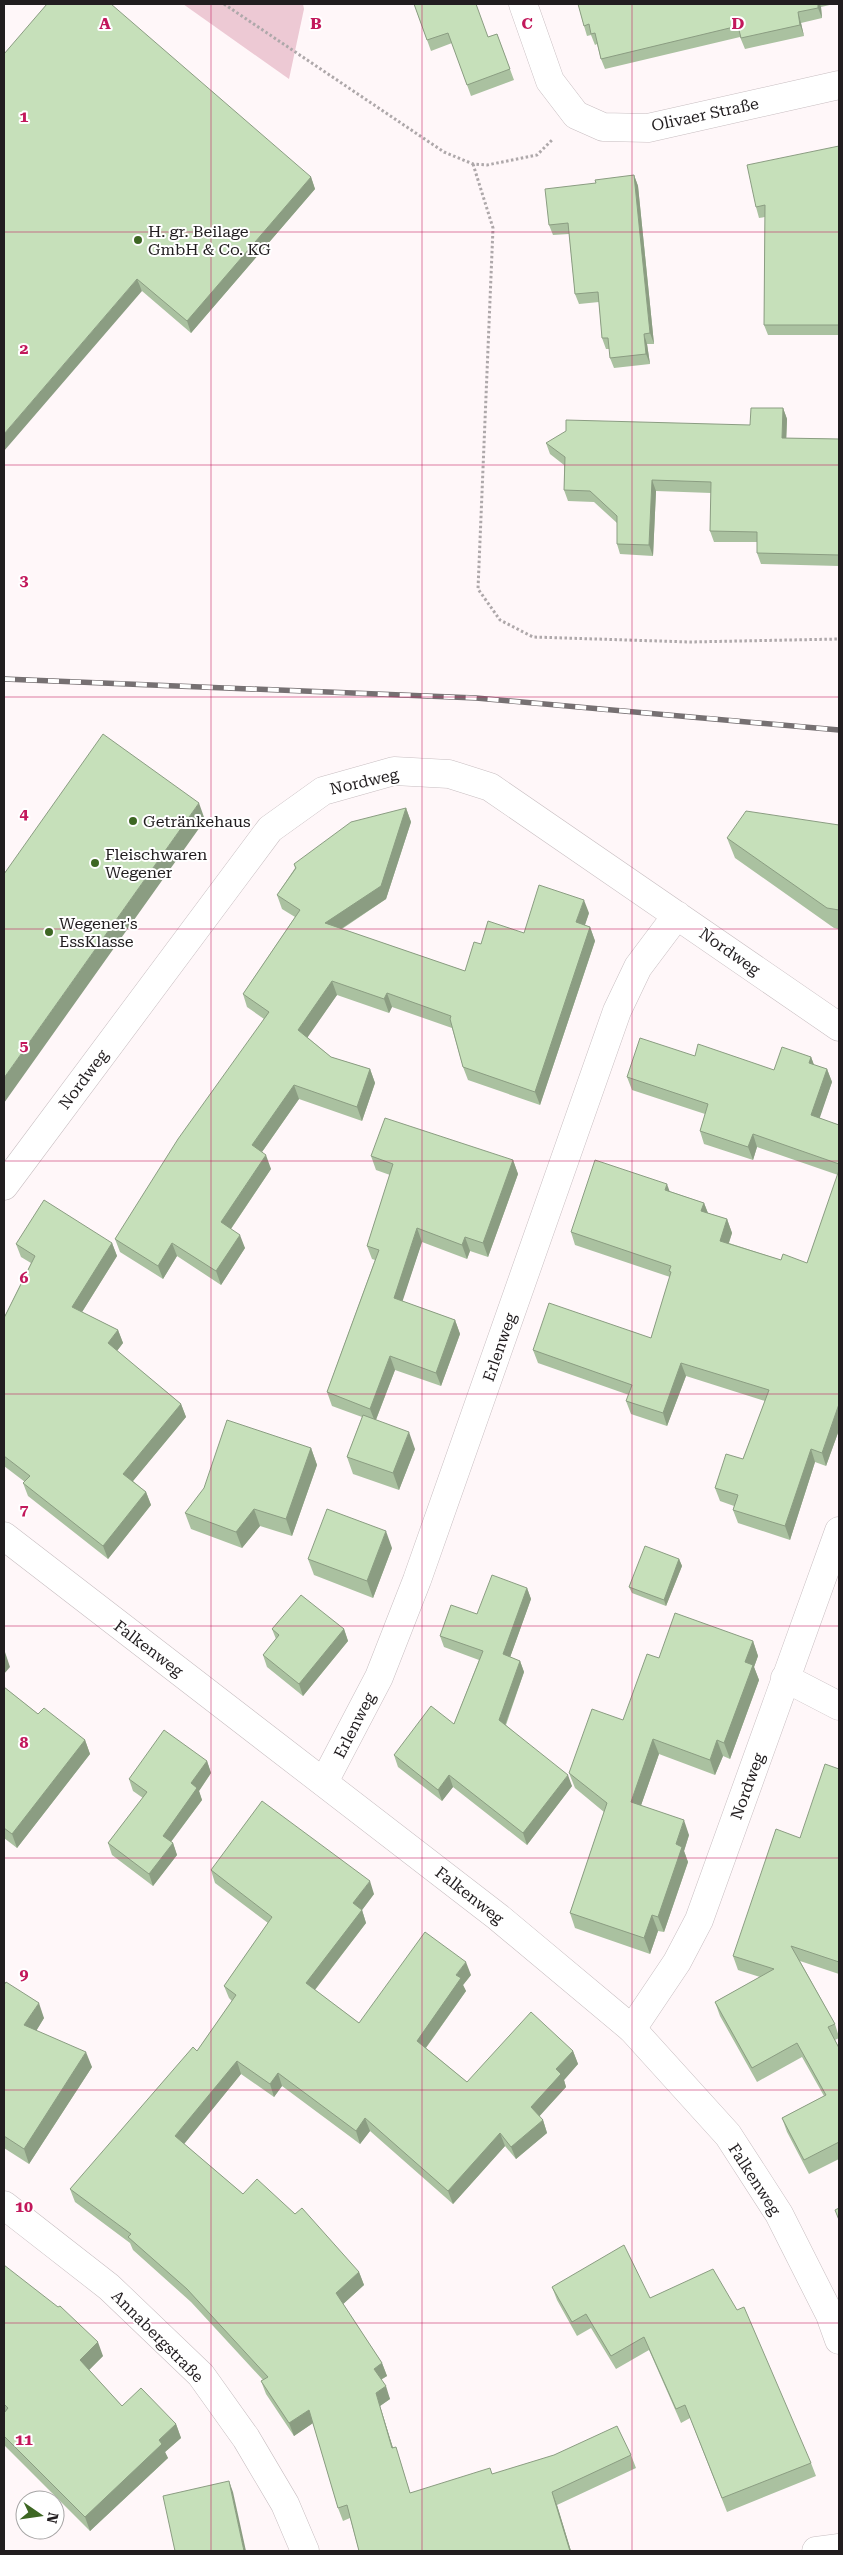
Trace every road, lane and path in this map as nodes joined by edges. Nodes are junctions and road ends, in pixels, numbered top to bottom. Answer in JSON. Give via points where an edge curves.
{"nodes":[{"id":1,"x":224,"y":4,"type":"edge"},
{"id":2,"x":523,"y":4,"type":"edge"},
{"id":3,"x":839,"y":85,"type":"edge"},
{"id":4,"x":576,"y":115,"type":"junction"},
{"id":5,"x":473,"y":164,"type":"junction"},
{"id":6,"x":839,"y":639,"type":"edge"},
{"id":7,"x":677,"y":915,"type":"junction"},
{"id":8,"x":839,"y":1027,"type":"edge"},
{"id":9,"x":4,"y":1186,"type":"edge"},
{"id":10,"x":839,"y":1531,"type":"edge"},
{"id":11,"x":4,"y":1536,"type":"edge"},
{"id":12,"x":785,"y":1678,"type":"junction"},
{"id":13,"x":839,"y":1706,"type":"edge"},
{"id":14,"x":324,"y":1782,"type":"junction"},
{"id":15,"x":632,"y":2029,"type":"junction"},
{"id":16,"x":4,"y":2205,"type":"edge"},
{"id":17,"x":839,"y":2340,"type":"edge"},
{"id":18,"x":839,"y":2548,"type":"edge"},
{"id":19,"x":305,"y":2551,"type":"edge"},
{"id":20,"x":816,"y":2551,"type":"edge"}],
"edges":[{"from":1,"to":5,"type":"path","via":[[444,152]]},
{"from":2,"to":4,"type":"street","name":"Olivaer Straße","via":[[550,81]]},
{"from":3,"to":4,"type":"street","name":"Olivaer Straße","via":[[648,128],[603,127]]},
{"from":4,"to":5,"type":"path","via":[[537,154],[487,165]]},
{"from":5,"to":6,"type":"path","via":[[493,228],[478,589],[500,620],[533,637],[690,642]]},
{"from":7,"to":8,"type":"street","name":"Nordweg"},
{"from":7,"to":9,"type":"street","name":"Nordweg","via":[[490,787],[448,774],[394,771],[323,791],[270,829]]},
{"from":7,"to":14,"type":"street","name":"Erlenweg","via":[[638,967],[617,1011],[417,1580],[379,1677]]},
{"from":10,"to":12,"type":"street","name":"Nordweg"},
{"from":11,"to":14,"type":"street","name":"Falkenweg"},
{"from":12,"to":13,"type":"street"},
{"from":12,"to":15,"type":"street","name":"Nordweg","via":[[699,1920],[677,1962]]},
{"from":14,"to":15,"type":"street","name":"Falkenweg","via":[[498,1917]]},
{"from":15,"to":17,"type":"street","name":"Falkenweg","via":[[728,2135],[779,2214],[830,2315]]},
{"from":16,"to":19,"type":"street","name":"Annabergstraße","via":[[109,2287],[201,2375],[251,2446],[285,2504]]},
{"from":18,"to":20,"type":"street"}]}
